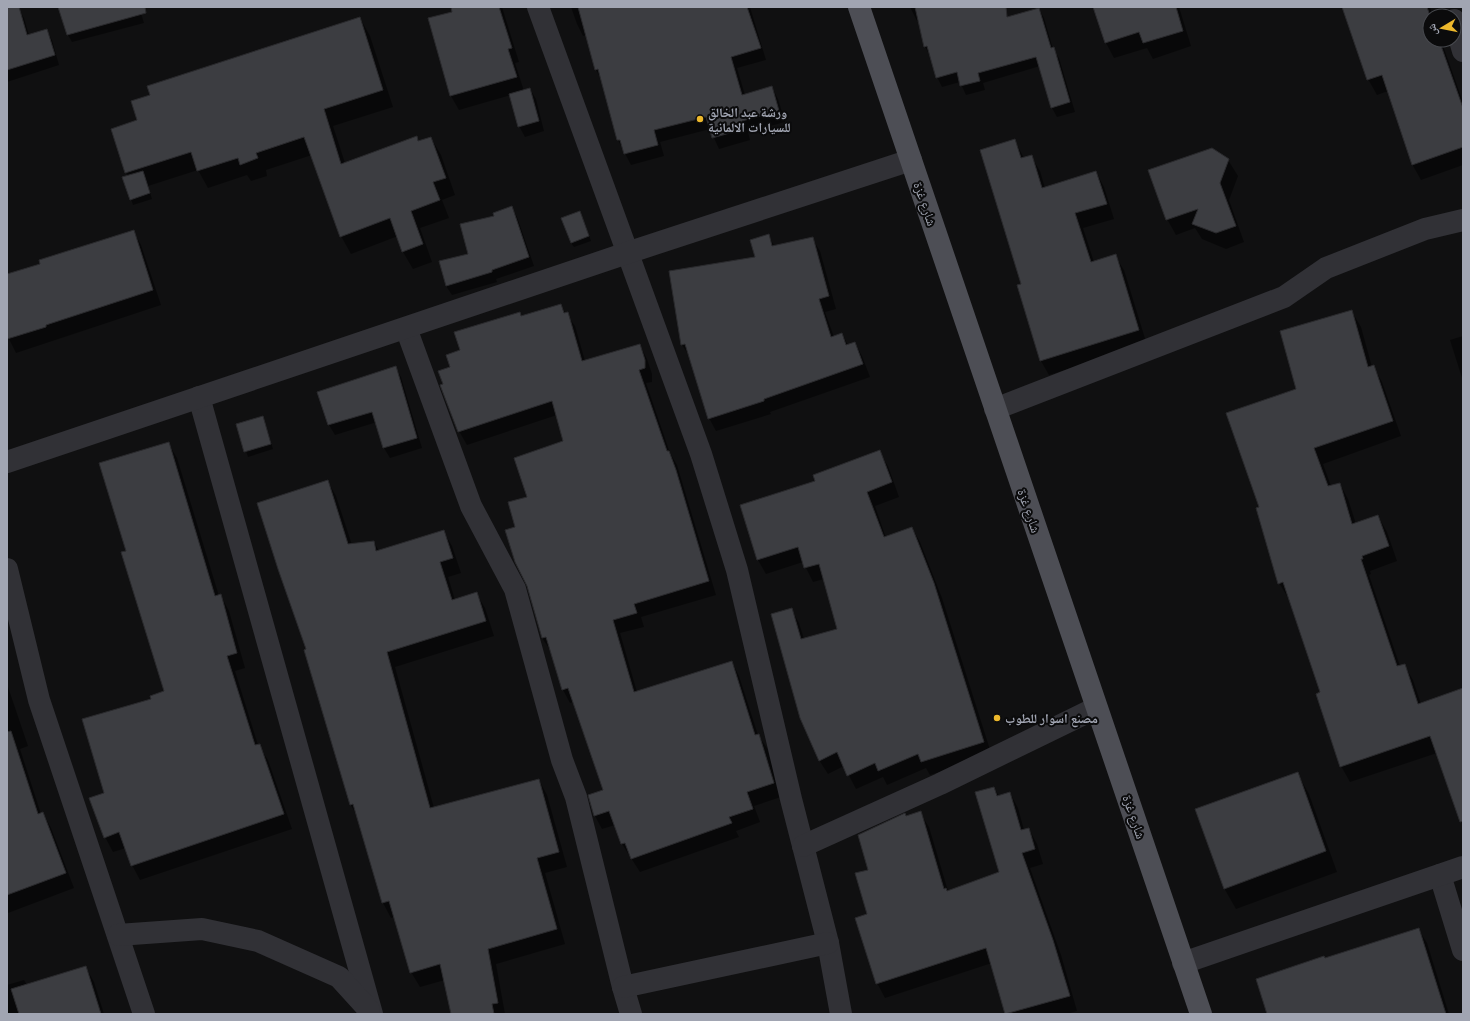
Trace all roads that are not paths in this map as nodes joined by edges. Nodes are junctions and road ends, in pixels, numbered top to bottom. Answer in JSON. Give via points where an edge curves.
{"nodes":[{"id":1,"x":538,"y":7,"type":"edge"},
{"id":2,"x":858,"y":7,"type":"edge"},
{"id":3,"x":910,"y":160,"type":"junction"},
{"id":4,"x":1463,"y":220,"type":"edge"},
{"id":5,"x":627,"y":253,"type":"junction"},
{"id":6,"x":406,"y":328,"type":"junction"},
{"id":7,"x":199,"y":397,"type":"junction"},
{"id":8,"x":995,"y":409,"type":"junction"},
{"id":9,"x":7,"y":462,"type":"edge"},
{"id":10,"x":7,"y":569,"type":"edge"},
{"id":11,"x":1096,"y":708,"type":"junction"},
{"id":12,"x":804,"y":846,"type":"junction"},
{"id":13,"x":1463,"y":867,"type":"edge"},
{"id":14,"x":1440,"y":875,"type":"junction"},
{"id":15,"x":118,"y":934,"type":"junction"},
{"id":16,"x":828,"y":943,"type":"junction"},
{"id":17,"x":1463,"y":950,"type":"edge"},
{"id":18,"x":1183,"y":963,"type":"junction"},
{"id":19,"x":623,"y":987,"type":"junction"},
{"id":20,"x":144,"y":1014,"type":"edge"},
{"id":21,"x":372,"y":1014,"type":"edge"},
{"id":22,"x":631,"y":1014,"type":"edge"},
{"id":23,"x":841,"y":1014,"type":"edge"},
{"id":24,"x":1201,"y":1014,"type":"edge"}],
"edges":[{"from":1,"to":5,"type":"street"},
{"from":2,"to":3,"type":"main road","name":"شارع غزة"},
{"from":3,"to":5,"type":"street"},
{"from":3,"to":8,"type":"main road","name":"شارع غزة"},
{"from":4,"to":8,"type":"street","via":[[1425,229],[1326,268],[1284,297]]},
{"from":5,"to":6,"type":"street"},
{"from":5,"to":12,"type":"street","via":[[701,454],[738,570]]},
{"from":6,"to":7,"type":"street"},
{"from":6,"to":19,"type":"street","via":[[471,506],[515,588],[562,760],[576,797]]},
{"from":7,"to":9,"type":"street"},
{"from":7,"to":21,"type":"street"},
{"from":8,"to":11,"type":"main road","name":"شارع غزة"},
{"from":10,"to":15,"type":"street","via":[[39,700]]},
{"from":11,"to":12,"type":"street","via":[[940,784]]},
{"from":11,"to":18,"type":"main road","name":"شارع غزة"},
{"from":12,"to":16,"type":"street"},
{"from":13,"to":14,"type":"street"},
{"from":14,"to":17,"type":"street"},
{"from":14,"to":18,"type":"street"},
{"from":15,"to":20,"type":"street"},
{"from":15,"to":21,"type":"street","via":[[202,929],[258,941],[339,977]]},
{"from":16,"to":19,"type":"street"},
{"from":16,"to":23,"type":"street"},
{"from":18,"to":24,"type":"main road","name":"شارع غزة"},
{"from":19,"to":22,"type":"street"}]}
